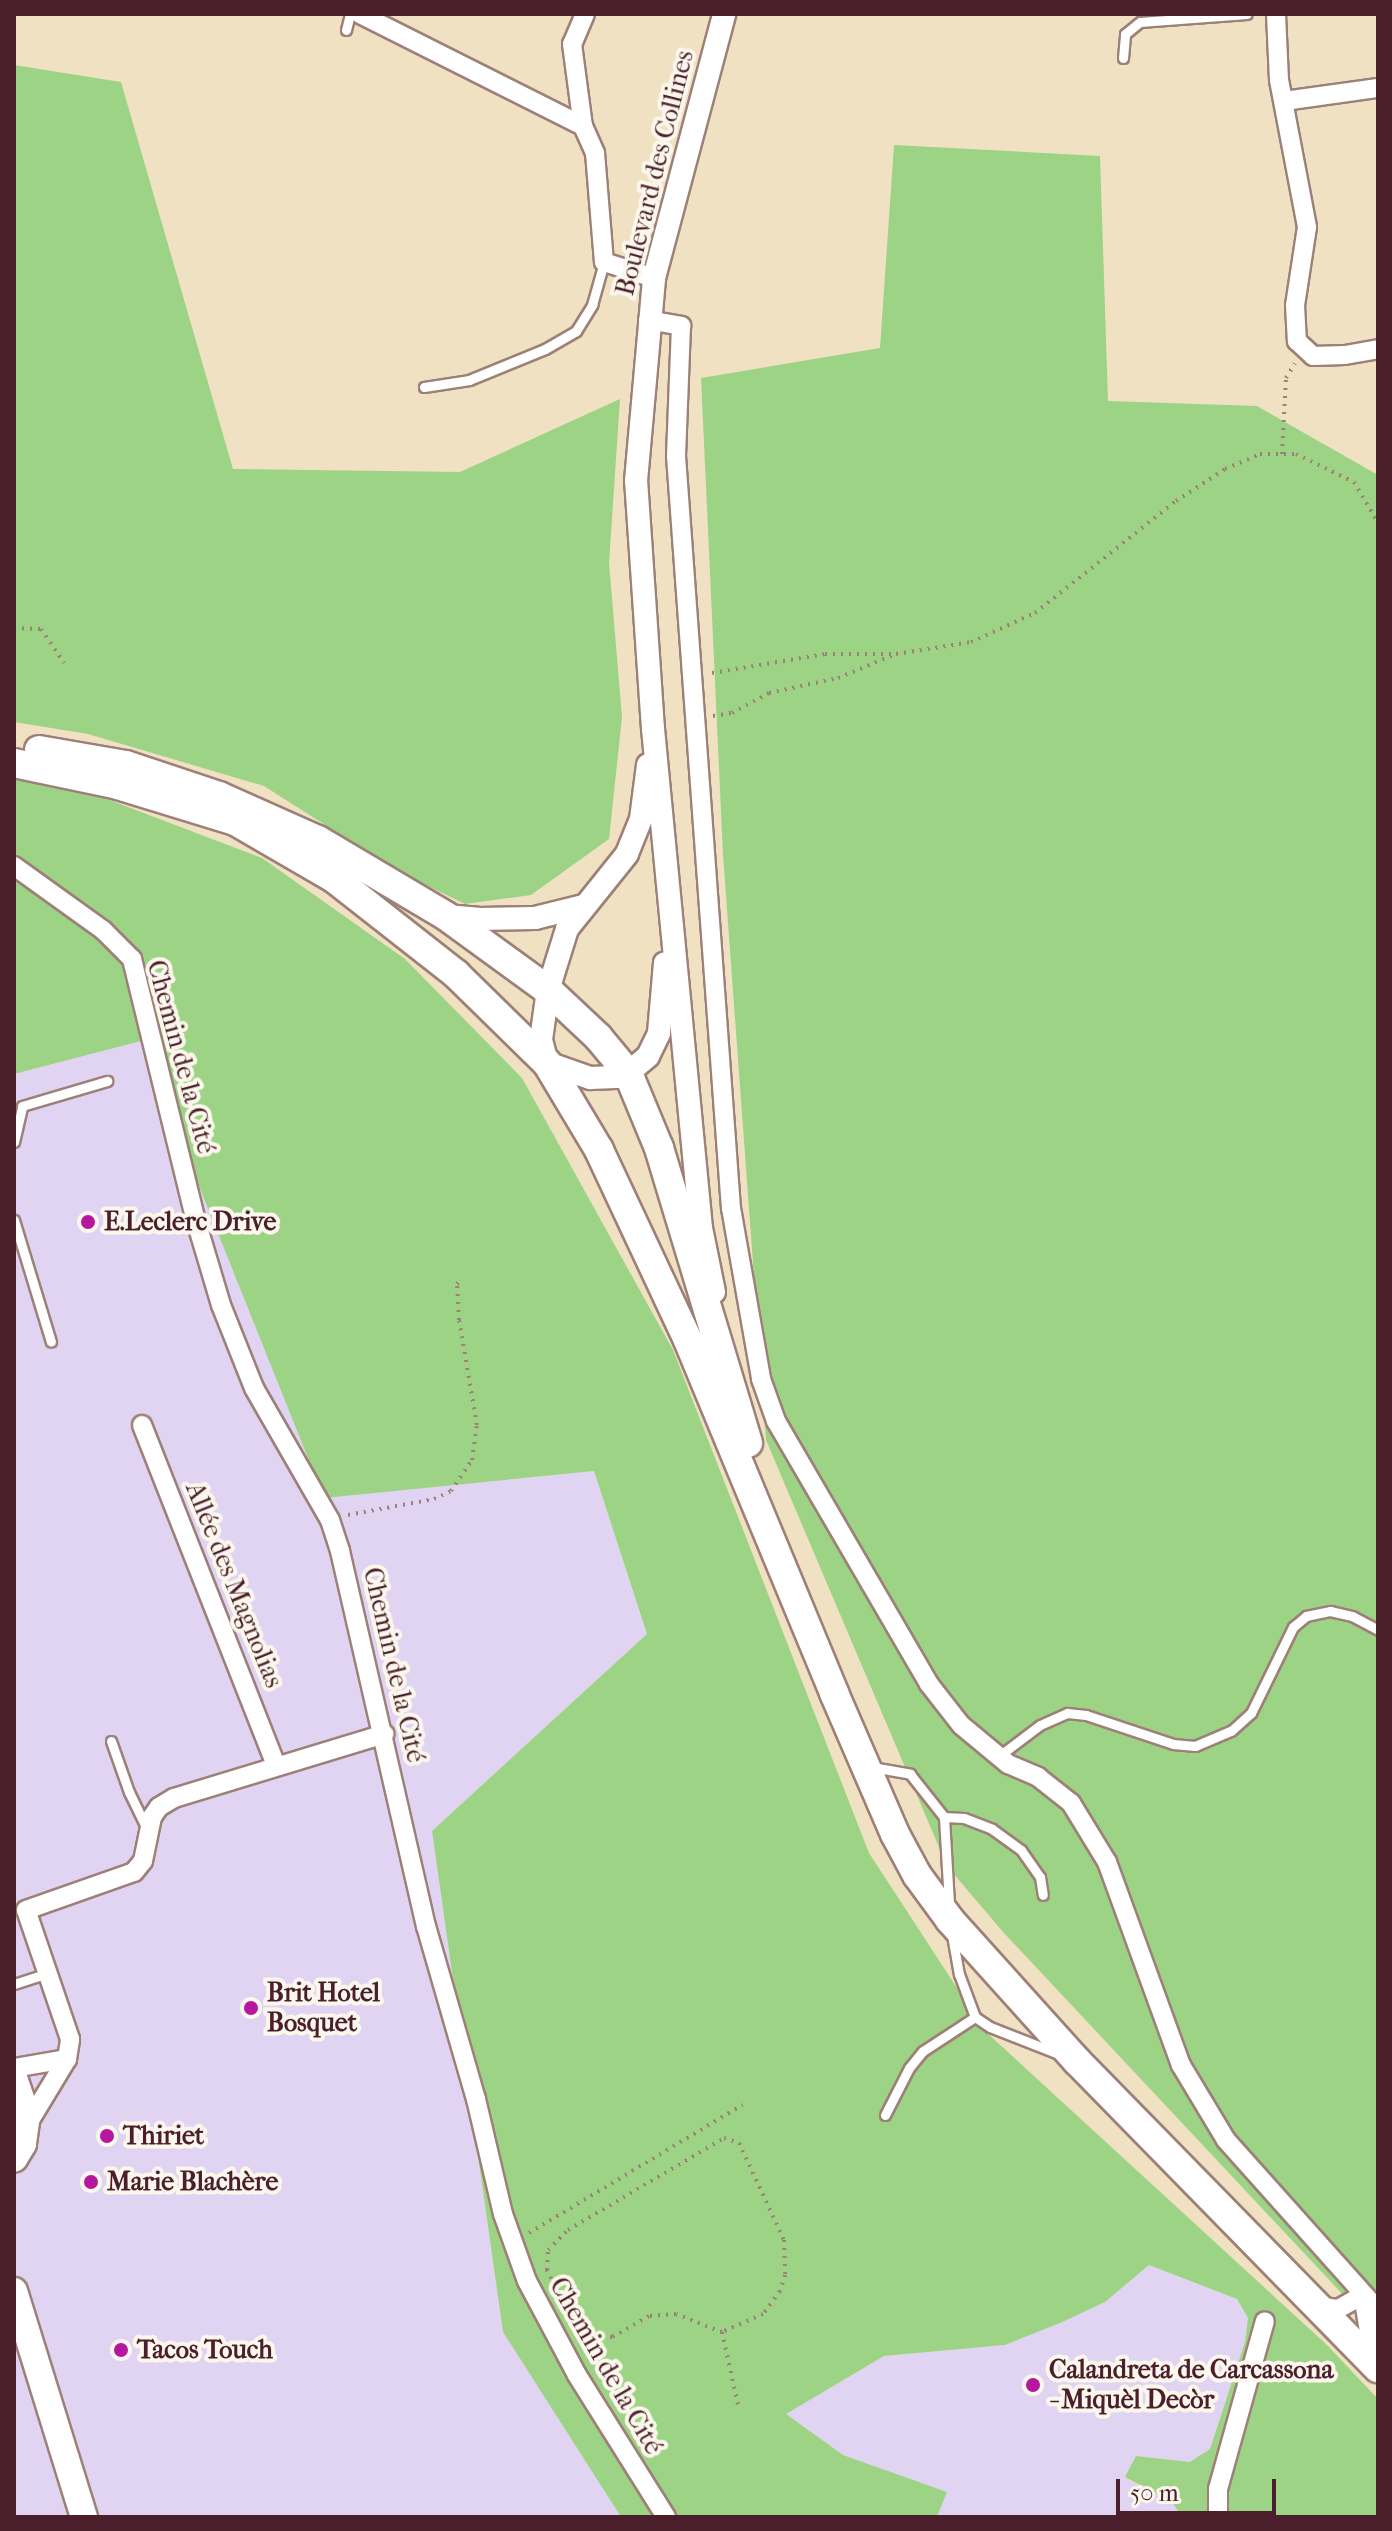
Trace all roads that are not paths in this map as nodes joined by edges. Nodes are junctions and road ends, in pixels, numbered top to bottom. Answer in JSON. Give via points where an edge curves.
{"nodes":[{"id":1,"x":350,"y":14,"type":"edge"},
{"id":2,"x":360,"y":14,"type":"edge"},
{"id":3,"x":585,"y":14,"type":"edge"},
{"id":4,"x":724,"y":14,"type":"edge"},
{"id":5,"x":1247,"y":14,"type":"edge"},
{"id":6,"x":1276,"y":14,"type":"edge"},
{"id":7,"x":346,"y":30,"type":"dead end"},
{"id":8,"x":1123,"y":58,"type":"dead end"},
{"id":9,"x":1378,"y":88,"type":"edge"},
{"id":10,"x":1284,"y":101,"type":"junction"},
{"id":11,"x":583,"y":126,"type":"junction"},
{"id":12,"x":604,"y":262,"type":"junction"},
{"id":13,"x":654,"y":278,"type":"junction"},
{"id":14,"x":648,"y":320,"type":"junction"},
{"id":15,"x":1378,"y":349,"type":"edge"},
{"id":16,"x":424,"y":387,"type":"dead end"},
{"id":17,"x":653,"y":729,"type":"junction"},
{"id":18,"x":14,"y":746,"type":"edge"},
{"id":19,"x":14,"y":763,"type":"edge"},
{"id":20,"x":14,"y":866,"type":"edge"},
{"id":21,"x":583,"y":906,"type":"junction"},
{"id":22,"x":446,"y":916,"type":"junction"},
{"id":23,"x":673,"y":919,"type":"junction"},
{"id":24,"x":548,"y":990,"type":"junction"},
{"id":25,"x":547,"y":1063,"type":"junction"},
{"id":26,"x":628,"y":1073,"type":"junction"},
{"id":27,"x":107,"y":1081,"type":"dead end"},
{"id":28,"x":14,"y":1142,"type":"edge"},
{"id":29,"x":14,"y":1220,"type":"edge"},
{"id":30,"x":51,"y":1342,"type":"dead end"},
{"id":31,"x":739,"y":1410,"type":"junction"},
{"id":32,"x":142,"y":1425,"type":"dead end"},
{"id":33,"x":790,"y":1581,"type":"junction"},
{"id":34,"x":1378,"y":1630,"type":"edge"},
{"id":35,"x":384,"y":1734,"type":"junction"},
{"id":36,"x":111,"y":1741,"type":"dead end"},
{"id":37,"x":999,"y":1756,"type":"junction"},
{"id":38,"x":276,"y":1765,"type":"junction"},
{"id":39,"x":865,"y":1766,"type":"junction"},
{"id":40,"x":944,"y":1817,"type":"junction"},
{"id":41,"x":147,"y":1829,"type":"junction"},
{"id":42,"x":1043,"y":1895,"type":"dead end"},
{"id":43,"x":20,"y":1911,"type":"edge"},
{"id":44,"x":950,"y":1920,"type":"junction"},
{"id":45,"x":47,"y":1973,"type":"junction"},
{"id":46,"x":14,"y":1984,"type":"edge"},
{"id":47,"x":975,"y":2017,"type":"junction"},
{"id":48,"x":67,"y":2059,"type":"junction"},
{"id":49,"x":1077,"y":2061,"type":"junction"},
{"id":50,"x":14,"y":2068,"type":"edge"},
{"id":51,"x":14,"y":2078,"type":"edge"},
{"id":52,"x":885,"y":2115,"type":"dead end"},
{"id":53,"x":27,"y":2126,"type":"junction"},
{"id":54,"x":14,"y":2159,"type":"edge"},
{"id":55,"x":14,"y":2291,"type":"edge"},
{"id":56,"x":1363,"y":2295,"type":"junction"},
{"id":57,"x":1317,"y":2306,"type":"junction"},
{"id":58,"x":1378,"y":2310,"type":"edge"},
{"id":59,"x":1265,"y":2321,"type":"dead end"},
{"id":60,"x":14,"y":2343,"type":"edge"},
{"id":61,"x":1376,"y":2366,"type":"edge"},
{"id":62,"x":61,"y":2450,"type":"junction"},
{"id":63,"x":84,"y":2517,"type":"edge"},
{"id":64,"x":666,"y":2517,"type":"edge"},
{"id":65,"x":1218,"y":2517,"type":"edge"}],
"edges":[{"from":1,"to":7,"type":"lane"},
{"from":2,"to":11,"type":"street"},
{"from":3,"to":11,"type":"street","via":[[572,44]]},
{"from":4,"to":13,"type":"street","name":"Boulevard des Collines"},
{"from":5,"to":8,"type":"lane","via":[[1140,22],[1125,34]]},
{"from":6,"to":10,"type":"street"},
{"from":9,"to":10,"type":"street"},
{"from":10,"to":15,"type":"street","via":[[1307,227],[1295,305],[1297,341],[1313,356]]},
{"from":11,"to":12,"type":"street","via":[[595,153]]},
{"from":12,"to":13,"type":"street"},
{"from":12,"to":16,"type":"lane","via":[[592,305],[576,331],[469,380]]},
{"from":13,"to":14,"type":"street","name":"Boulevard des Collines"},
{"from":14,"to":17,"type":"street","name":"Boulevard des Collines","via":[[636,481]]},
{"from":14,"to":37,"type":"street","via":[[681,326],[676,456],[731,1208],[761,1379],[776,1421],[929,1684],[961,1725]]},
{"from":17,"to":21,"type":"street","via":[[636,831],[627,854]]},
{"from":17,"to":23,"type":"street"},
{"from":18,"to":22,"type":"main road","via":[[126,765],[219,796],[318,840]]},
{"from":19,"to":25,"type":"main road","via":[[118,785],[235,821],[347,888],[456,974]]},
{"from":20,"to":35,"type":"street","name":"Chemin de la Cité","via":[[103,930],[132,959],[221,1305],[254,1388],[330,1520]]},
{"from":21,"to":22,"type":"street","via":[[535,918]]},
{"from":21,"to":24,"type":"street","via":[[567,929]]},
{"from":22,"to":24,"type":"main road"},
{"from":23,"to":26,"type":"street","via":[[665,941],[659,1033],[648,1056]]},
{"from":23,"to":31,"type":"street","via":[[701,1228]]},
{"from":24,"to":25,"type":"street","via":[[541,1040]]},
{"from":24,"to":26,"type":"main road"},
{"from":25,"to":26,"type":"street","via":[[590,1078]]},
{"from":25,"to":33,"type":"main road","via":[[599,1150],[642,1241]]},
{"from":26,"to":31,"type":"main road","via":[[663,1160]]},
{"from":27,"to":28,"type":"lane","via":[[22,1106]]},
{"from":29,"to":30,"type":"lane"},
{"from":31,"to":33,"type":"main road"},
{"from":32,"to":38,"type":"street","name":"Allée des Magnolias"},
{"from":33,"to":39,"type":"main road"},
{"from":34,"to":37,"type":"lane","via":[[1330,1611],[1306,1616],[1293,1627],[1251,1713],[1231,1731],[1195,1746],[1067,1713],[1040,1725]]},
{"from":35,"to":38,"type":"street"},
{"from":35,"to":64,"type":"street","name":"Chemin de la Cité","via":[[426,1926],[527,2281],[577,2375]]},
{"from":36,"to":41,"type":"lane"},
{"from":37,"to":56,"type":"street","via":[[1071,1803],[1107,1862],[1181,2065],[1226,2140]]},
{"from":38,"to":41,"type":"street","via":[[174,1798],[159,1807]]},
{"from":39,"to":40,"type":"lane","via":[[910,1774]]},
{"from":39,"to":44,"type":"main road","via":[[917,1875]]},
{"from":40,"to":42,"type":"lane","via":[[992,1829],[1021,1850],[1040,1877]]},
{"from":40,"to":44,"type":"lane"},
{"from":41,"to":43,"type":"street","via":[[143,1861],[134,1872]]},
{"from":43,"to":45,"type":"street"},
{"from":44,"to":47,"type":"lane","via":[[959,1974]]},
{"from":44,"to":49,"type":"main road"},
{"from":45,"to":46,"type":"lane"},
{"from":45,"to":48,"type":"street","via":[[70,2039]]},
{"from":47,"to":49,"type":"lane"},
{"from":47,"to":52,"type":"lane","via":[[923,2051]]},
{"from":48,"to":50,"type":"street"},
{"from":48,"to":53,"type":"street"},
{"from":49,"to":57,"type":"main road"},
{"from":51,"to":53,"type":"main road","via":[[23,2095]]},
{"from":53,"to":54,"type":"main road"},
{"from":55,"to":62,"type":"main road"},
{"from":56,"to":57,"type":"street","via":[[1338,2309]]},
{"from":56,"to":58,"type":"street"},
{"from":56,"to":61,"type":"street"},
{"from":57,"to":61,"type":"main road"},
{"from":59,"to":65,"type":"street","via":[[1218,2489]]},
{"from":60,"to":62,"type":"main road"},
{"from":62,"to":63,"type":"main road"}]}
